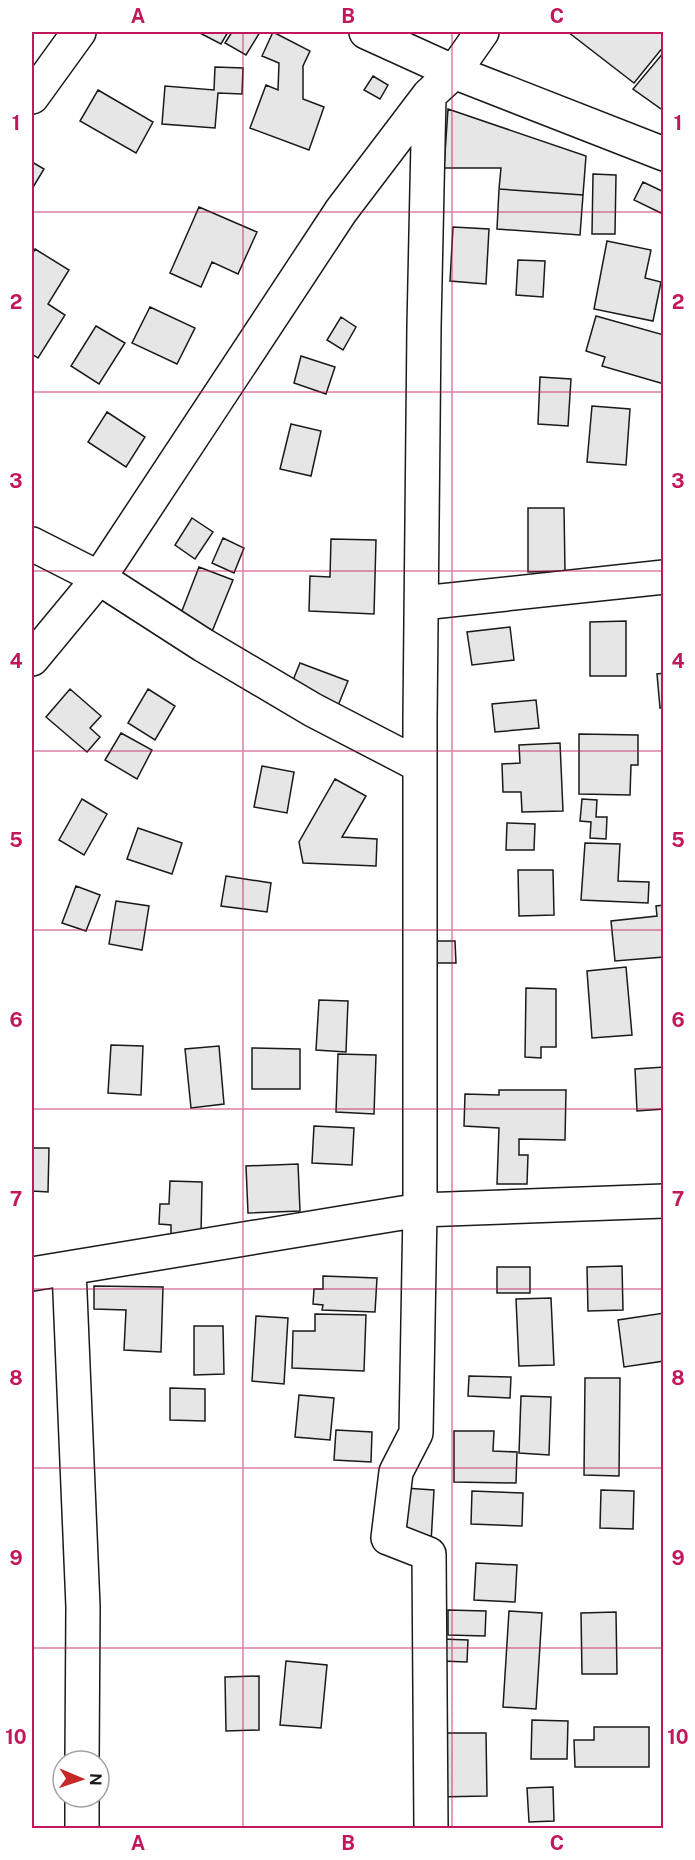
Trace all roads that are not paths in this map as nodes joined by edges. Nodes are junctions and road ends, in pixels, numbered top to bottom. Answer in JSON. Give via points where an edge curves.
{"nodes":[{"id":1,"x":79,"y":32,"type":"edge"},
{"id":2,"x":366,"y":32,"type":"edge"},
{"id":3,"x":482,"y":32,"type":"edge"},
{"id":4,"x":454,"y":72,"type":"junction"},
{"id":5,"x":429,"y":95,"type":"junction"},
{"id":6,"x":32,"y":97,"type":"edge"},
{"id":7,"x":663,"y":154,"type":"edge"},
{"id":8,"x":32,"y":544,"type":"edge"},
{"id":9,"x":663,"y":577,"type":"edge"},
{"id":10,"x":99,"y":578,"type":"junction"},
{"id":11,"x":422,"y":603,"type":"junction"},
{"id":12,"x":32,"y":659,"type":"edge"},
{"id":13,"x":419,"y":765,"type":"junction"},
{"id":14,"x":663,"y":1201,"type":"edge"},
{"id":15,"x":420,"y":1210,"type":"junction"},
{"id":16,"x":69,"y":1269,"type":"junction"},
{"id":17,"x":32,"y":1274,"type":"edge"},
{"id":18,"x":82,"y":1749,"type":"edge"},
{"id":19,"x":82,"y":1809,"type":"edge"},
{"id":20,"x":82,"y":1828,"type":"edge"},
{"id":21,"x":431,"y":1828,"type":"edge"}],
"edges":[{"from":1,"to":6,"type":"street"},
{"from":2,"to":4,"type":"street"},
{"from":3,"to":4,"type":"street"},
{"from":4,"to":5,"type":"street"},
{"from":4,"to":7,"type":"street"},
{"from":5,"to":10,"type":"street","via":[[341,211]]},
{"from":5,"to":11,"type":"street"},
{"from":8,"to":10,"type":"street"},
{"from":9,"to":11,"type":"street"},
{"from":10,"to":12,"type":"street"},
{"from":10,"to":13,"type":"street","via":[[313,710]]},
{"from":11,"to":13,"type":"street"},
{"from":13,"to":15,"type":"street"},
{"from":14,"to":15,"type":"street"},
{"from":15,"to":16,"type":"street"},
{"from":15,"to":21,"type":"street","via":[[416,1433],[396,1472],[388,1538],[429,1554]]},
{"from":16,"to":17,"type":"street"},
{"from":16,"to":18,"type":"street","via":[[83,1607]]},
{"from":19,"to":20,"type":"street"}]}
